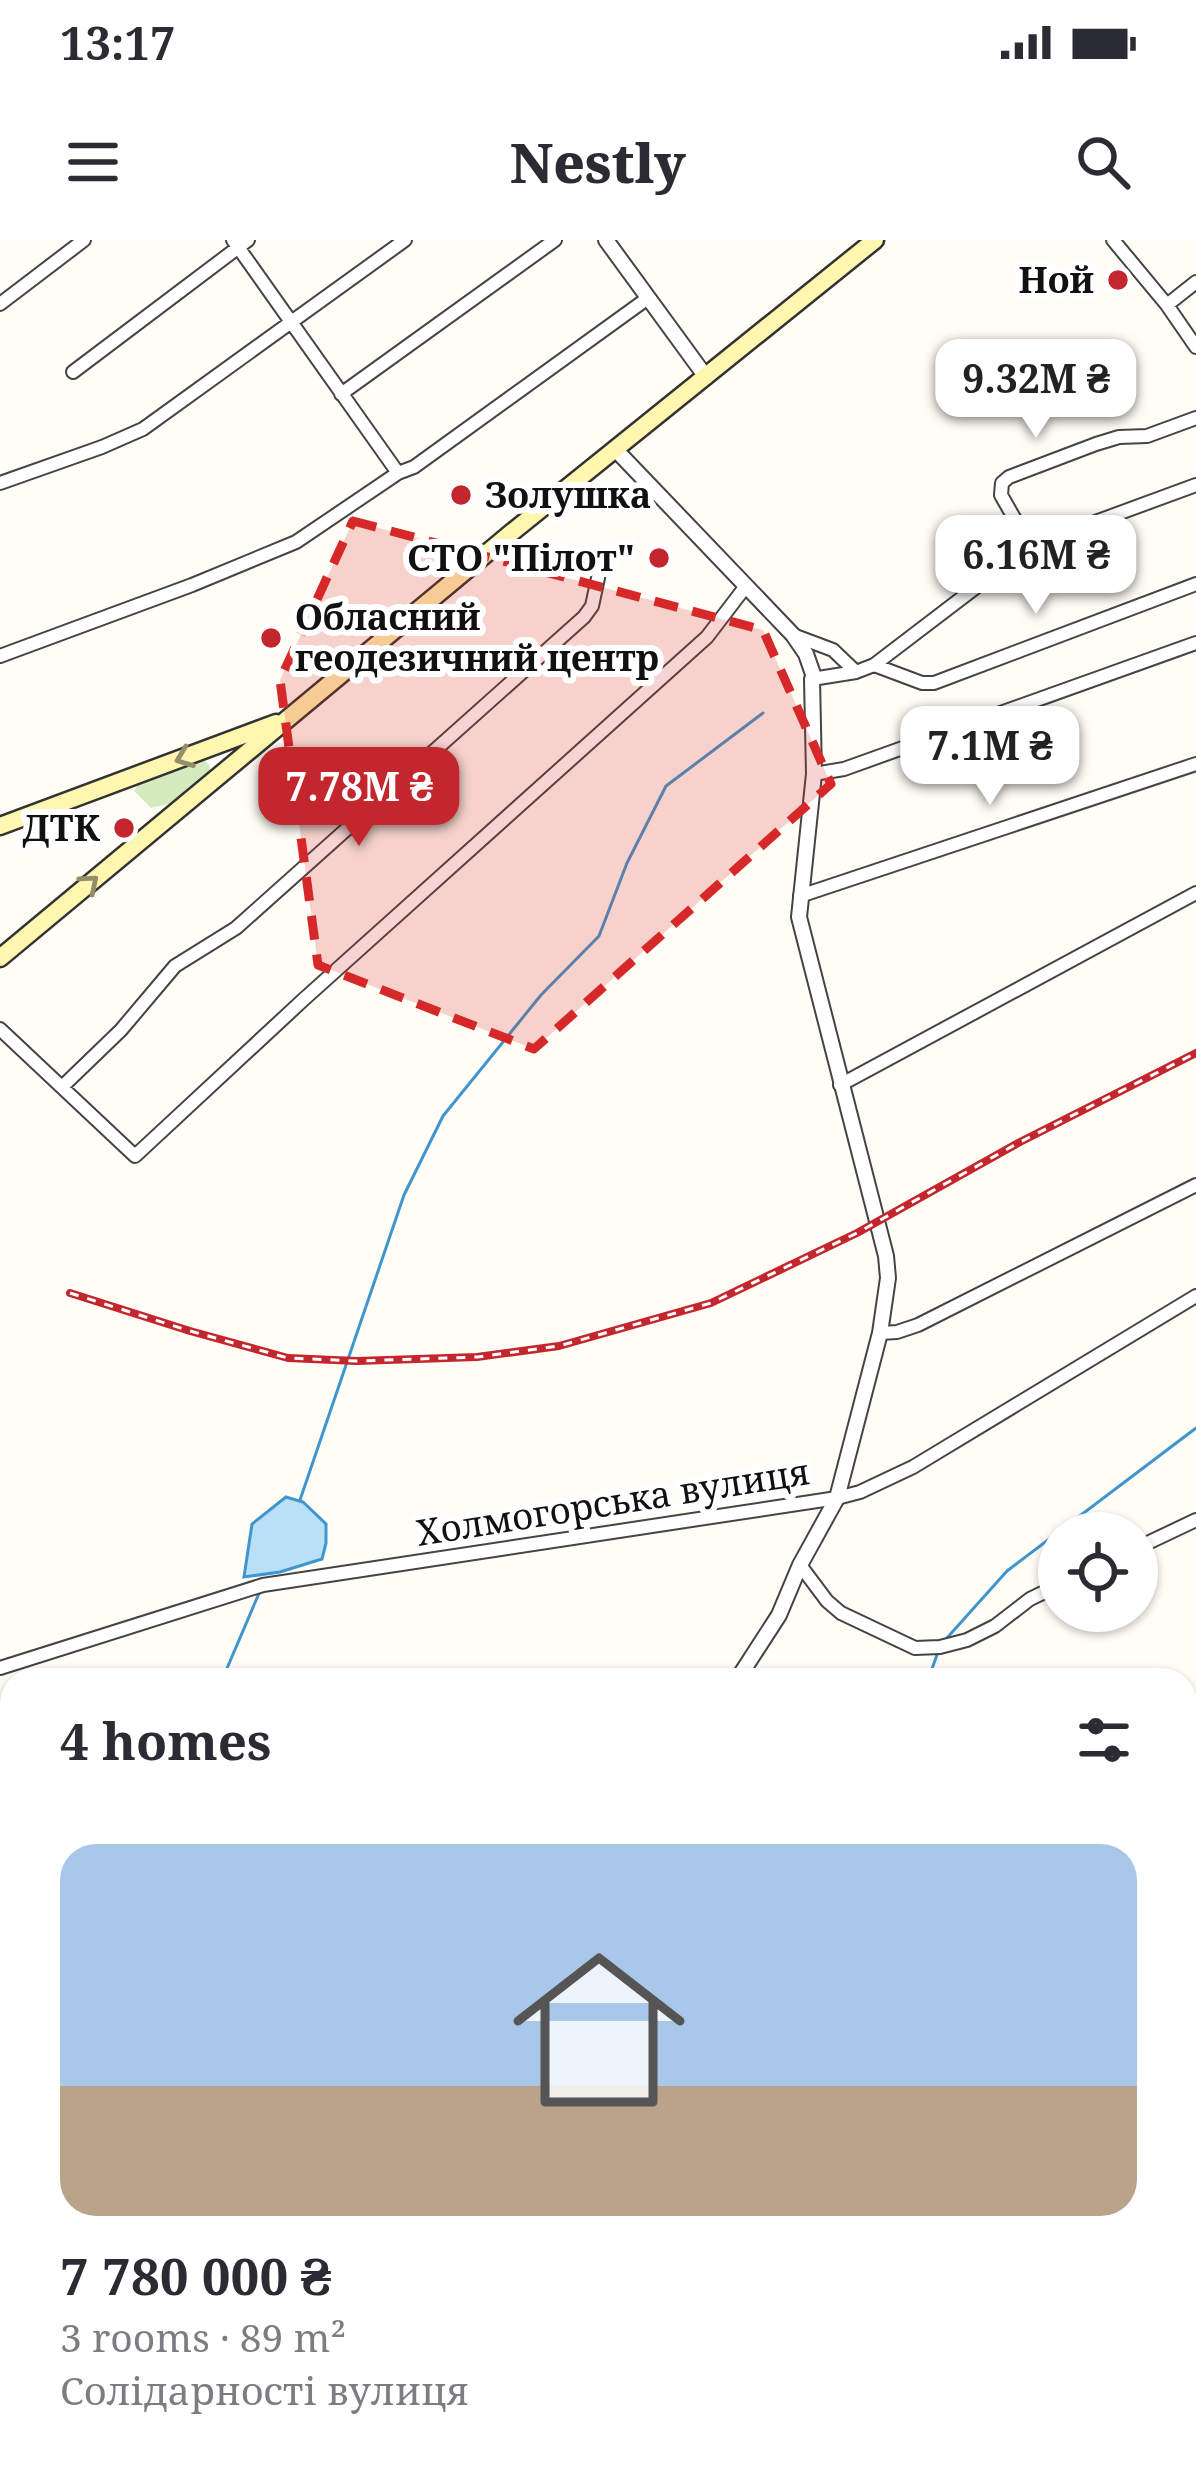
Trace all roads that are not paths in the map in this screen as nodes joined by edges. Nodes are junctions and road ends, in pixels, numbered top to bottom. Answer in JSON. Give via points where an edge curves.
{"nodes":[{"id":1,"x":85,"y":240,"type":"edge"},
{"id":2,"x":405,"y":240,"type":"edge"},
{"id":3,"x":555,"y":240,"type":"edge"},
{"id":4,"x":606,"y":240,"type":"edge"},
{"id":5,"x":875,"y":240,"type":"edge"},
{"id":6,"x":1114,"y":240,"type":"edge"},
{"id":7,"x":240,"y":242,"type":"edge"},
{"id":8,"x":1196,"y":282,"type":"edge"},
{"id":9,"x":648,"y":298,"type":"junction"},
{"id":10,"x":0,"y":304,"type":"edge"},
{"id":11,"x":1167,"y":305,"type":"junction"},
{"id":12,"x":290,"y":323,"type":"junction"},
{"id":13,"x":1196,"y":346,"type":"edge"},
{"id":14,"x":73,"y":372,"type":"dead end"},
{"id":15,"x":706,"y":377,"type":"junction"},
{"id":16,"x":341,"y":394,"type":"junction"},
{"id":17,"x":1196,"y":418,"type":"edge"},
{"id":18,"x":615,"y":449,"type":"junction"},
{"id":19,"x":398,"y":473,"type":"junction"},
{"id":20,"x":0,"y":483,"type":"edge"},
{"id":21,"x":1196,"y":484,"type":"edge"},
{"id":22,"x":1030,"y":546,"type":"junction"},
{"id":23,"x":598,"y":578,"type":"dead end"},
{"id":24,"x":1196,"y":584,"type":"edge"},
{"id":25,"x":746,"y":586,"type":"junction"},
{"id":26,"x":793,"y":635,"type":"junction"},
{"id":27,"x":1196,"y":643,"type":"edge"},
{"id":28,"x":0,"y":656,"type":"edge"},
{"id":29,"x":874,"y":664,"type":"junction"},
{"id":30,"x":856,"y":672,"type":"junction"},
{"id":31,"x":812,"y":679,"type":"junction"},
{"id":32,"x":294,"y":717,"type":"junction"},
{"id":33,"x":1196,"y":764,"type":"edge"},
{"id":34,"x":814,"y":773,"type":"junction"},
{"id":35,"x":0,"y":826,"type":"edge"},
{"id":36,"x":1196,"y":893,"type":"edge"},
{"id":37,"x":800,"y":896,"type":"junction"},
{"id":38,"x":0,"y":958,"type":"edge"},
{"id":39,"x":0,"y":1029,"type":"edge"},
{"id":40,"x":840,"y":1084,"type":"junction"},
{"id":41,"x":63,"y":1086,"type":"junction"},
{"id":42,"x":1196,"y":1185,"type":"edge"},
{"id":43,"x":1196,"y":1296,"type":"edge"},
{"id":44,"x":880,"y":1334,"type":"junction"},
{"id":45,"x":837,"y":1498,"type":"junction"},
{"id":46,"x":1196,"y":1520,"type":"edge"},
{"id":47,"x":1158,"y":1538,"type":"edge"},
{"id":48,"x":800,"y":1565,"type":"junction"},
{"id":49,"x":1038,"y":1595,"type":"edge"},
{"id":50,"x":0,"y":1668,"type":"edge"},
{"id":51,"x":744,"y":1668,"type":"edge"}],
"edges":[{"from":1,"to":10,"type":"street"},
{"from":2,"to":12,"type":"street"},
{"from":3,"to":16,"type":"street"},
{"from":4,"to":9,"type":"street"},
{"from":5,"to":15,"type":"main road"},
{"from":6,"to":11,"type":"street"},
{"from":7,"to":12,"type":"street"},
{"from":7,"to":14,"type":"street"},
{"from":8,"to":11,"type":"street"},
{"from":9,"to":15,"type":"street"},
{"from":9,"to":19,"type":"street"},
{"from":11,"to":13,"type":"street"},
{"from":12,"to":16,"type":"street"},
{"from":12,"to":20,"type":"street","via":[[142,429]]},
{"from":15,"to":18,"type":"main road"},
{"from":16,"to":19,"type":"street"},
{"from":17,"to":22,"type":"street","via":[[1147,436],[1119,436],[1009,477],[1001,496]]},
{"from":18,"to":25,"type":"street"},
{"from":18,"to":32,"type":"main road"},
{"from":19,"to":28,"type":"street","via":[[296,542]]},
{"from":21,"to":22,"type":"street"},
{"from":22,"to":29,"type":"street"},
{"from":23,"to":41,"type":"street","via":[[584,616],[236,928],[175,966]]},
{"from":24,"to":29,"type":"street","via":[[934,683]]},
{"from":25,"to":26,"type":"street"},
{"from":25,"to":41,"type":"street","via":[[706,638],[135,1156]]},
{"from":26,"to":30,"type":"street","via":[[832,650]]},
{"from":26,"to":31,"type":"street"},
{"from":27,"to":34,"type":"street","via":[[844,770]]},
{"from":29,"to":30,"type":"street"},
{"from":30,"to":31,"type":"street"},
{"from":31,"to":34,"type":"street"},
{"from":32,"to":35,"type":"main road","one_way":true},
{"from":38,"to":32,"type":"main road","one_way":true},
{"from":33,"to":37,"type":"street"},
{"from":34,"to":37,"type":"street"},
{"from":36,"to":40,"type":"street"},
{"from":37,"to":40,"type":"street"},
{"from":39,"to":41,"type":"street"},
{"from":40,"to":44,"type":"street","via":[[886,1256]]},
{"from":42,"to":44,"type":"street","via":[[918,1325]]},
{"from":43,"to":45,"type":"street","name":"Холмогорська вулиця","via":[[913,1467]]},
{"from":44,"to":45,"type":"street"},
{"from":45,"to":48,"type":"street"},
{"from":45,"to":50,"type":"street","name":"Холмогорська вулиця","via":[[263,1585]]},
{"from":46,"to":47,"type":"street"},
{"from":48,"to":49,"type":"street","via":[[841,1613],[915,1648],[967,1640]]},
{"from":48,"to":51,"type":"street"}]}
